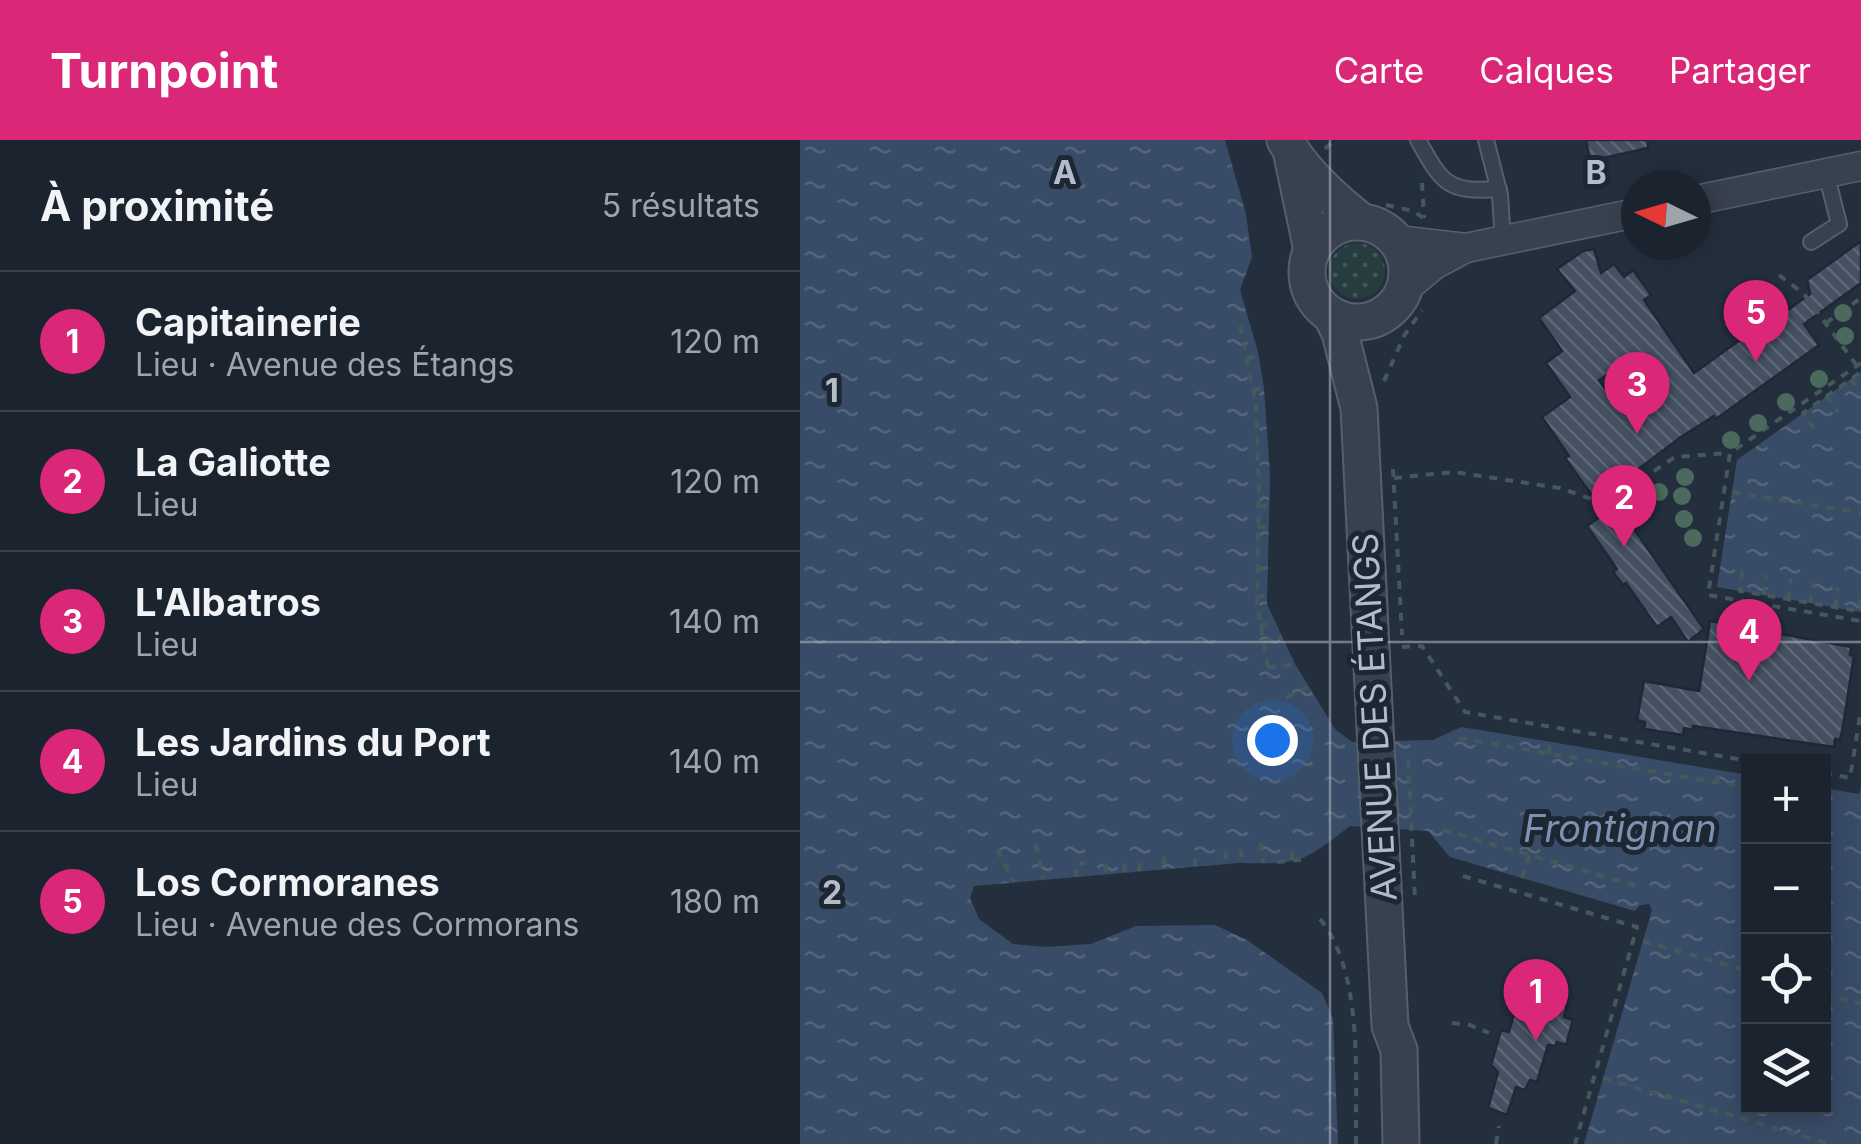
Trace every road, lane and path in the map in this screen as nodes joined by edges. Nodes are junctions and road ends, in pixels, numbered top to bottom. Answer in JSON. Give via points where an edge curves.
{"nodes":[{"id":1,"x":1334,"y":140,"type":"edge"},
{"id":2,"x":1418,"y":140,"type":"edge"},
{"id":3,"x":1486,"y":140,"type":"edge"},
{"id":4,"x":1305,"y":146,"type":"edge"},
{"id":5,"x":1334,"y":162,"type":"dead end"},
{"id":6,"x":1861,"y":166,"type":"edge"},
{"id":7,"x":1826,"y":174,"type":"junction"},
{"id":8,"x":1421,"y":176,"type":"dead end"},
{"id":9,"x":1499,"y":189,"type":"junction"},
{"id":10,"x":1711,"y":197,"type":"edge"},
{"id":11,"x":1372,"y":213,"type":"junction"},
{"id":12,"x":1621,"y":216,"type":"edge"},
{"id":13,"x":1417,"y":234,"type":"junction"},
{"id":14,"x":1503,"y":242,"type":"junction"},
{"id":15,"x":1811,"y":242,"type":"dead end"},
{"id":16,"x":1466,"y":248,"type":"junction"},
{"id":17,"x":1312,"y":250,"type":"junction"},
{"id":18,"x":1780,"y":275,"type":"dead end"},
{"id":19,"x":1861,"y":298,"type":"edge"},
{"id":20,"x":1404,"y":305,"type":"junction"},
{"id":21,"x":1331,"y":315,"type":"junction"},
{"id":22,"x":1826,"y":323,"type":"junction"},
{"id":23,"x":1240,"y":326,"type":"dead end"},
{"id":24,"x":1259,"y":356,"type":"dead end"},
{"id":25,"x":1246,"y":358,"type":"junction"},
{"id":26,"x":1859,"y":364,"type":"edge"},
{"id":27,"x":1861,"y":372,"type":"edge"},
{"id":28,"x":1851,"y":379,"type":"junction"},
{"id":29,"x":1264,"y":388,"type":"dead end"},
{"id":30,"x":1253,"y":390,"type":"junction"},
{"id":31,"x":1861,"y":393,"type":"edge"},
{"id":32,"x":1826,"y":396,"type":"junction"},
{"id":33,"x":1371,"y":399,"type":"junction"},
{"id":34,"x":1838,"y":412,"type":"dead end"},
{"id":35,"x":1814,"y":429,"type":"dead end"},
{"id":36,"x":1268,"y":449,"type":"dead end"},
{"id":37,"x":1259,"y":450,"type":"junction"},
{"id":38,"x":1730,"y":453,"type":"junction"},
{"id":39,"x":1392,"y":460,"type":"dead end"},
{"id":40,"x":1394,"y":478,"type":"junction"},
{"id":41,"x":1732,"y":492,"type":"dead end"},
{"id":42,"x":1259,"y":506,"type":"junction"},
{"id":43,"x":1269,"y":507,"type":"dead end"},
{"id":44,"x":1861,"y":514,"type":"edge"},
{"id":45,"x":1258,"y":526,"type":"junction"},
{"id":46,"x":1268,"y":527,"type":"dead end"},
{"id":47,"x":1257,"y":568,"type":"junction"},
{"id":48,"x":1267,"y":570,"type":"dead end"},
{"id":49,"x":1742,"y":571,"type":"dead end"},
{"id":50,"x":1766,"y":575,"type":"dead end"},
{"id":51,"x":1792,"y":579,"type":"dead end"},
{"id":52,"x":1813,"y":584,"type":"dead end"},
{"id":53,"x":1838,"y":588,"type":"dead end"},
{"id":54,"x":1861,"y":594,"type":"edge"},
{"id":55,"x":1764,"y":595,"type":"junction"},
{"id":56,"x":1256,"y":596,"type":"junction"},
{"id":57,"x":1267,"y":596,"type":"dead end"},
{"id":58,"x":1788,"y":599,"type":"junction"},
{"id":59,"x":1810,"y":603,"type":"junction"},
{"id":60,"x":1835,"y":607,"type":"junction"},
{"id":61,"x":1861,"y":622,"type":"edge"},
{"id":62,"x":1276,"y":623,"type":"dead end"},
{"id":63,"x":1260,"y":626,"type":"junction"},
{"id":64,"x":1282,"y":638,"type":"dead end"},
{"id":65,"x":1263,"y":642,"type":"junction"},
{"id":66,"x":1295,"y":664,"type":"dead end"},
{"id":67,"x":1268,"y":668,"type":"junction"},
{"id":68,"x":1270,"y":678,"type":"dead end"},
{"id":69,"x":1309,"y":686,"type":"dead end"},
{"id":70,"x":1286,"y":698,"type":"dead end"},
{"id":71,"x":1861,"y":710,"type":"edge"},
{"id":72,"x":1459,"y":738,"type":"dead end"},
{"id":73,"x":1550,"y":742,"type":"dead end"},
{"id":74,"x":1548,"y":754,"type":"junction"},
{"id":75,"x":1408,"y":757,"type":"dead end"},
{"id":76,"x":1741,"y":760,"type":"edge"},
{"id":77,"x":1719,"y":770,"type":"dead end"},
{"id":78,"x":1831,"y":774,"type":"edge"},
{"id":79,"x":1717,"y":783,"type":"junction"},
{"id":80,"x":1741,"y":787,"type":"edge"},
{"id":81,"x":1444,"y":830,"type":"dead end"},
{"id":82,"x":1261,"y":842,"type":"dead end"},
{"id":83,"x":1036,"y":844,"type":"dead end"},
{"id":84,"x":1293,"y":846,"type":"dead end"},
{"id":85,"x":1241,"y":849,"type":"dead end"},
{"id":86,"x":996,"y":850,"type":"dead end"},
{"id":87,"x":1225,"y":850,"type":"dead end"},
{"id":88,"x":1530,"y":853,"type":"junction"},
{"id":89,"x":1195,"y":856,"type":"dead end"},
{"id":90,"x":1163,"y":858,"type":"dead end"},
{"id":91,"x":1308,"y":859,"type":"dead end"},
{"id":92,"x":1292,"y":860,"type":"junction"},
{"id":93,"x":1125,"y":861,"type":"dead end"},
{"id":94,"x":1140,"y":861,"type":"dead end"},
{"id":95,"x":1399,"y":861,"type":"junction"},
{"id":96,"x":1277,"y":862,"type":"dead end"},
{"id":97,"x":1085,"y":863,"type":"dead end"},
{"id":98,"x":1243,"y":863,"type":"dead end"},
{"id":99,"x":1264,"y":863,"type":"dead end"},
{"id":100,"x":1105,"y":864,"type":"dead end"},
{"id":101,"x":1227,"y":864,"type":"dead end"},
{"id":102,"x":1195,"y":866,"type":"dead end"},
{"id":103,"x":1165,"y":868,"type":"dead end"},
{"id":104,"x":1139,"y":871,"type":"dead end"},
{"id":105,"x":1124,"y":872,"type":"dead end"},
{"id":106,"x":1106,"y":874,"type":"dead end"},
{"id":107,"x":1076,"y":876,"type":"dead end"},
{"id":108,"x":1463,"y":876,"type":"dead end"},
{"id":109,"x":1522,"y":878,"type":"dead end"},
{"id":110,"x":1043,"y":879,"type":"dead end"},
{"id":111,"x":1014,"y":882,"type":"dead end"},
{"id":112,"x":1637,"y":886,"type":"dead end"},
{"id":113,"x":1320,"y":919,"type":"dead end"},
{"id":114,"x":1642,"y":941,"type":"dead end"},
{"id":115,"x":1741,"y":970,"type":"edge"},
{"id":116,"x":1831,"y":995,"type":"edge"},
{"id":117,"x":1861,"y":1004,"type":"edge"},
{"id":118,"x":1452,"y":1024,"type":"dead end"},
{"id":119,"x":1390,"y":1026,"type":"junction"},
{"id":120,"x":1490,"y":1034,"type":"dead end"},
{"id":121,"x":1603,"y":1078,"type":"dead end"},
{"id":122,"x":1499,"y":1126,"type":"dead end"},
{"id":123,"x":1356,"y":1144,"type":"edge"},
{"id":124,"x":1379,"y":1144,"type":"edge"},
{"id":125,"x":1401,"y":1144,"type":"edge"},
{"id":126,"x":1496,"y":1144,"type":"edge"},
{"id":127,"x":1575,"y":1144,"type":"edge"},
{"id":128,"x":1830,"y":1144,"type":"edge"}],
"edges":[{"from":1,"to":4,"type":"path"},
{"from":2,"to":9,"type":"lane","via":[[1449,184]]},
{"from":3,"to":9,"type":"lane"},
{"from":4,"to":5,"type":"path"},
{"from":4,"to":11,"type":"street","via":[[1342,206]]},
{"from":4,"to":17,"type":"street"},
{"from":6,"to":7,"type":"street"},
{"from":7,"to":10,"type":"street"},
{"from":7,"to":15,"type":"lane","via":[[1839,224]]},
{"from":8,"to":13,"type":"path"},
{"from":9,"to":14,"type":"lane"},
{"from":11,"to":13,"type":"street","via":[[1381,228]]},
{"from":11,"to":13,"type":"path","via":[[1414,210]]},
{"from":11,"to":17,"type":"street","via":[[1332,228]]},
{"from":12,"to":14,"type":"street"},
{"from":13,"to":16,"type":"street"},
{"from":13,"to":20,"type":"street"},
{"from":14,"to":16,"type":"street"},
{"from":16,"to":20,"type":"street","via":[[1434,265]]},
{"from":17,"to":21,"type":"street","via":[[1309,286]]},
{"from":18,"to":22,"type":"path"},
{"from":19,"to":22,"type":"path"},
{"from":20,"to":21,"type":"street","via":[[1357,322]]},
{"from":20,"to":33,"type":"street","name":"AVENUE DES ÉTANGS"},
{"from":20,"to":33,"type":"path","via":[[1404,336]]},
{"from":21,"to":33,"type":"street","name":"AVENUE DES ÉTANGS"},
{"from":22,"to":26,"type":"path"},
{"from":23,"to":25,"type":"path"},
{"from":24,"to":25,"type":"path"},
{"from":25,"to":30,"type":"path"},
{"from":26,"to":38,"type":"path"},
{"from":27,"to":28,"type":"path"},
{"from":28,"to":31,"type":"path"},
{"from":28,"to":32,"type":"path"},
{"from":29,"to":30,"type":"path"},
{"from":30,"to":37,"type":"path"},
{"from":32,"to":34,"type":"path"},
{"from":32,"to":35,"type":"path","via":[[1803,413]]},
{"from":33,"to":95,"type":"street","name":"AVENUE DES ÉTANGS","via":[[1374,710]]},
{"from":36,"to":37,"type":"path"},
{"from":37,"to":42,"type":"path"},
{"from":38,"to":40,"type":"path","via":[[1675,457],[1597,502],[1560,488],[1454,472]]},
{"from":38,"to":61,"type":"path","via":[[1708,595]]},
{"from":39,"to":40,"type":"path"},
{"from":40,"to":76,"type":"path","via":[[1402,647],[1422,646],[1465,712]]},
{"from":41,"to":44,"type":"path"},
{"from":42,"to":43,"type":"path"},
{"from":42,"to":45,"type":"path"},
{"from":45,"to":46,"type":"path"},
{"from":45,"to":47,"type":"path"},
{"from":47,"to":48,"type":"path"},
{"from":47,"to":56,"type":"path"},
{"from":49,"to":55,"type":"path","via":[[1740,591]]},
{"from":50,"to":55,"type":"path"},
{"from":51,"to":58,"type":"path"},
{"from":52,"to":59,"type":"path"},
{"from":53,"to":60,"type":"path"},
{"from":54,"to":60,"type":"path","via":[[1858,611]]},
{"from":55,"to":58,"type":"path"},
{"from":56,"to":57,"type":"path"},
{"from":56,"to":63,"type":"path"},
{"from":58,"to":59,"type":"path"},
{"from":59,"to":60,"type":"path"},
{"from":62,"to":63,"type":"path"},
{"from":63,"to":65,"type":"path"},
{"from":64,"to":65,"type":"path"},
{"from":65,"to":67,"type":"path"},
{"from":66,"to":67,"type":"path"},
{"from":67,"to":68,"type":"path"},
{"from":69,"to":70,"type":"path"},
{"from":71,"to":78,"type":"path","via":[[1850,778]]},
{"from":72,"to":74,"type":"path"},
{"from":73,"to":74,"type":"path"},
{"from":74,"to":79,"type":"path"},
{"from":75,"to":95,"type":"path"},
{"from":77,"to":79,"type":"path"},
{"from":79,"to":80,"type":"path"},
{"from":81,"to":88,"type":"path"},
{"from":82,"to":99,"type":"path"},
{"from":83,"to":110,"type":"path"},
{"from":84,"to":92,"type":"path"},
{"from":85,"to":98,"type":"path"},
{"from":86,"to":111,"type":"path"},
{"from":87,"to":101,"type":"path"},
{"from":88,"to":109,"type":"path"},
{"from":88,"to":112,"type":"path"},
{"from":89,"to":102,"type":"path"},
{"from":90,"to":103,"type":"path"},
{"from":91,"to":92,"type":"path"},
{"from":92,"to":96,"type":"path"},
{"from":93,"to":105,"type":"path"},
{"from":94,"to":104,"type":"path"},
{"from":95,"to":119,"type":"street","name":"AVENUE DES ÉTANGS"},
{"from":97,"to":107,"type":"path","via":[[1076,864]]},
{"from":100,"to":106,"type":"path"},
{"from":108,"to":127,"type":"path","via":[[1637,927]]},
{"from":113,"to":123,"type":"path","via":[[1342,957],[1350,999]]},
{"from":114,"to":115,"type":"path"},
{"from":116,"to":117,"type":"path"},
{"from":118,"to":120,"type":"path"},
{"from":119,"to":124,"type":"street","name":"AVENUE DES ÉTANGS"},
{"from":119,"to":125,"type":"street","name":"AVENUE DES ÉTANGS","via":[[1399,1050]]},
{"from":121,"to":128,"type":"path"},
{"from":122,"to":126,"type":"path"}]}
